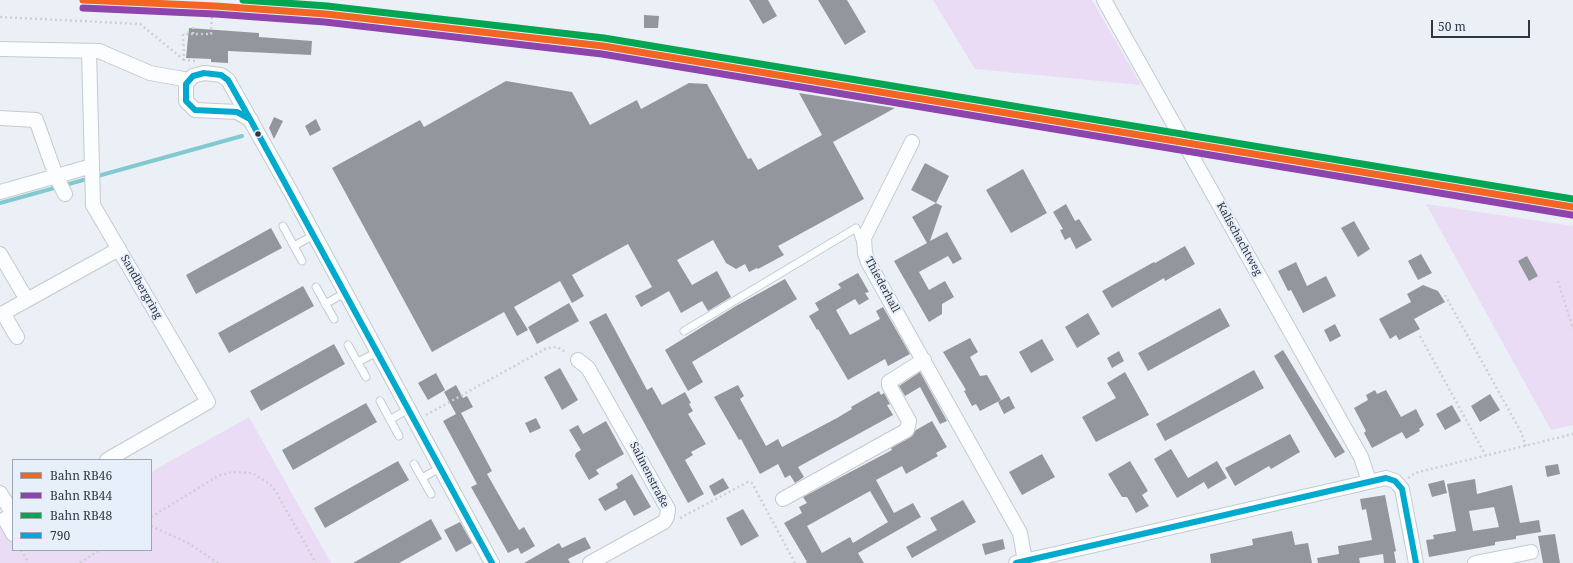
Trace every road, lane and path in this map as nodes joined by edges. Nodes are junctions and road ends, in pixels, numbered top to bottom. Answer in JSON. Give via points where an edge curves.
{"nodes":[{"id":1,"x":1104,"y":0,"type":"edge"},
{"id":2,"x":212,"y":13,"type":"dead end"},
{"id":3,"x":0,"y":17,"type":"edge"},
{"id":4,"x":194,"y":27,"type":"dead end"},
{"id":5,"x":193,"y":34,"type":"junction"},
{"id":6,"x":0,"y":49,"type":"edge"},
{"id":7,"x":89,"y":51,"type":"junction"},
{"id":8,"x":184,"y":60,"type":"junction"},
{"id":9,"x":204,"y":73,"type":"junction"},
{"id":10,"x":189,"y":80,"type":"junction"},
{"id":11,"x":0,"y":118,"type":"edge"},
{"id":12,"x":250,"y":120,"type":"junction"},
{"id":13,"x":912,"y":142,"type":"dead end"},
{"id":14,"x":92,"y":169,"type":"junction"},
{"id":15,"x":56,"y":176,"type":"junction"},
{"id":16,"x":0,"y":192,"type":"edge"},
{"id":17,"x":65,"y":194,"type":"dead end"},
{"id":18,"x":283,"y":226,"type":"dead end"},
{"id":19,"x":314,"y":235,"type":"junction"},
{"id":20,"x":294,"y":246,"type":"junction"},
{"id":21,"x":119,"y":249,"type":"junction"},
{"id":22,"x":865,"y":253,"type":"junction"},
{"id":23,"x":0,"y":254,"type":"edge"},
{"id":24,"x":302,"y":260,"type":"dead end"},
{"id":25,"x":1558,"y":281,"type":"dead end"},
{"id":26,"x":316,"y":287,"type":"dead end"},
{"id":27,"x":345,"y":293,"type":"junction"},
{"id":28,"x":1445,"y":295,"type":"dead end"},
{"id":29,"x":27,"y":300,"type":"junction"},
{"id":30,"x":325,"y":304,"type":"junction"},
{"id":31,"x":2,"y":314,"type":"edge"},
{"id":32,"x":334,"y":319,"type":"dead end"},
{"id":33,"x":1573,"y":329,"type":"edge"},
{"id":34,"x":684,"y":331,"type":"dead end"},
{"id":35,"x":1420,"y":336,"type":"dead end"},
{"id":36,"x":17,"y":337,"type":"dead end"},
{"id":37,"x":348,"y":345,"type":"dead end"},
{"id":38,"x":377,"y":352,"type":"junction"},
{"id":39,"x":578,"y":360,"type":"joint"},
{"id":40,"x":924,"y":360,"type":"junction"},
{"id":41,"x":358,"y":362,"type":"junction"},
{"id":42,"x":366,"y":377,"type":"dead end"},
{"id":43,"x":380,"y":401,"type":"dead end"},
{"id":44,"x":411,"y":415,"type":"junction"},
{"id":45,"x":390,"y":420,"type":"junction"},
{"id":46,"x":1573,"y":434,"type":"edge"},
{"id":47,"x":399,"y":436,"type":"dead end"},
{"id":48,"x":1526,"y":446,"type":"junction"},
{"id":49,"x":1486,"y":456,"type":"junction"},
{"id":50,"x":109,"y":459,"type":"edge"},
{"id":51,"x":414,"y":464,"type":"dead end"},
{"id":52,"x":440,"y":468,"type":"junction"},
{"id":53,"x":422,"y":478,"type":"junction"},
{"id":54,"x":1369,"y":481,"type":"junction"},
{"id":55,"x":1398,"y":484,"type":"junction"},
{"id":56,"x":0,"y":493,"type":"edge"},
{"id":57,"x":431,"y":494,"type":"dead end"},
{"id":58,"x":783,"y":499,"type":"dead end"},
{"id":59,"x":12,"y":514,"type":"edge"},
{"id":60,"x":152,"y":516,"type":"edge"},
{"id":61,"x":667,"y":517,"type":"junction"},
{"id":62,"x":152,"y":526,"type":"edge"},
{"id":63,"x":12,"y":532,"type":"edge"},
{"id":64,"x":22,"y":551,"type":"edge"},
{"id":65,"x":98,"y":551,"type":"edge"},
{"id":66,"x":1531,"y":552,"type":"dead end"},
{"id":67,"x":1049,"y":559,"type":"edge"},
{"id":68,"x":1021,"y":562,"type":"edge"},
{"id":69,"x":28,"y":563,"type":"edge"},
{"id":70,"x":80,"y":563,"type":"edge"},
{"id":71,"x":218,"y":563,"type":"edge"},
{"id":72,"x":316,"y":563,"type":"edge"},
{"id":73,"x":492,"y":563,"type":"edge"},
{"id":74,"x":590,"y":563,"type":"edge"},
{"id":75,"x":795,"y":563,"type":"edge"},
{"id":76,"x":1416,"y":563,"type":"edge"},
{"id":77,"x":1475,"y":563,"type":"edge"}],
"edges":[{"from":1,"to":54,"type":"street","name":"Kalischachtweg","via":[[1361,457]]},
{"from":2,"to":5,"type":"path","via":[[211,34]]},
{"from":3,"to":8,"type":"path","via":[[140,24]]},
{"from":4,"to":5,"type":"path"},
{"from":5,"to":8,"type":"path","via":[[183,34]]},
{"from":6,"to":7,"type":"street"},
{"from":7,"to":10,"type":"street","via":[[99,52],[150,73]]},
{"from":7,"to":14,"type":"street","name":"Sandbergring"},
{"from":8,"to":9,"type":"path","via":[[200,61]]},
{"from":9,"to":10,"type":"street"},
{"from":9,"to":12,"type":"street","via":[[217,73],[225,77]]},
{"from":10,"to":12,"type":"street","via":[[185,96],[195,110],[237,112]]},
{"from":11,"to":15,"type":"street","via":[[36,120]]},
{"from":12,"to":19,"type":"street"},
{"from":13,"to":22,"type":"street","name":"Thiederhall","via":[[864,238]]},
{"from":14,"to":15,"type":"street"},
{"from":14,"to":21,"type":"street","name":"Sandbergring","via":[[93,205]]},
{"from":15,"to":16,"type":"street"},
{"from":15,"to":17,"type":"street"},
{"from":18,"to":20,"type":"lane"},
{"from":19,"to":20,"type":"lane"},
{"from":19,"to":27,"type":"street"},
{"from":20,"to":24,"type":"lane"},
{"from":21,"to":29,"type":"street"},
{"from":21,"to":50,"type":"street","name":"Sandbergring","via":[[208,402]]},
{"from":22,"to":34,"type":"lane","via":[[856,228]]},
{"from":22,"to":40,"type":"street","name":"Thiederhall"},
{"from":23,"to":29,"type":"street"},
{"from":25,"to":33,"type":"path"},
{"from":26,"to":30,"type":"lane"},
{"from":27,"to":30,"type":"lane"},
{"from":27,"to":38,"type":"street"},
{"from":28,"to":48,"type":"path","via":[[1521,432]]},
{"from":29,"to":31,"type":"street"},
{"from":30,"to":32,"type":"lane"},
{"from":31,"to":36,"type":"street"},
{"from":35,"to":49,"type":"path"},
{"from":37,"to":41,"type":"lane"},
{"from":38,"to":41,"type":"lane"},
{"from":38,"to":44,"type":"street"},
{"from":39,"to":44,"type":"path","via":[[557,346],[547,348]]},
{"from":39,"to":61,"type":"street","name":"Salinenstraße","via":[[588,368],[623,428],[667,506]]},
{"from":40,"to":58,"type":"street","via":[[889,382],[908,421],[907,430]]},
{"from":40,"to":68,"type":"street","name":"Thiederhall","via":[[1020,533]]},
{"from":41,"to":42,"type":"lane"},
{"from":43,"to":45,"type":"lane"},
{"from":44,"to":45,"type":"lane"},
{"from":44,"to":52,"type":"street"},
{"from":45,"to":47,"type":"lane"},
{"from":46,"to":48,"type":"path"},
{"from":48,"to":49,"type":"path"},
{"from":49,"to":55,"type":"path","via":[[1415,473]]},
{"from":51,"to":53,"type":"lane"},
{"from":52,"to":53,"type":"lane"},
{"from":52,"to":73,"type":"street"},
{"from":53,"to":57,"type":"lane"},
{"from":54,"to":55,"type":"street","via":[[1386,478]]},
{"from":54,"to":67,"type":"street"},
{"from":55,"to":76,"type":"street","via":[[1402,489]]},
{"from":56,"to":59,"type":"street"},
{"from":59,"to":63,"type":"street","via":[[5,519]]},
{"from":60,"to":72,"type":"path","via":[[218,476],[232,472],[252,473],[276,492]]},
{"from":61,"to":74,"type":"street","name":"Salinenstraße","via":[[664,522]]},
{"from":61,"to":75,"type":"path","via":[[685,516],[748,482],[752,484]]},
{"from":62,"to":71,"type":"path","via":[[188,543]]},
{"from":64,"to":69,"type":"path"},
{"from":65,"to":70,"type":"path"},
{"from":66,"to":77,"type":"street"},
{"from":67,"to":68,"type":"street"}]}
